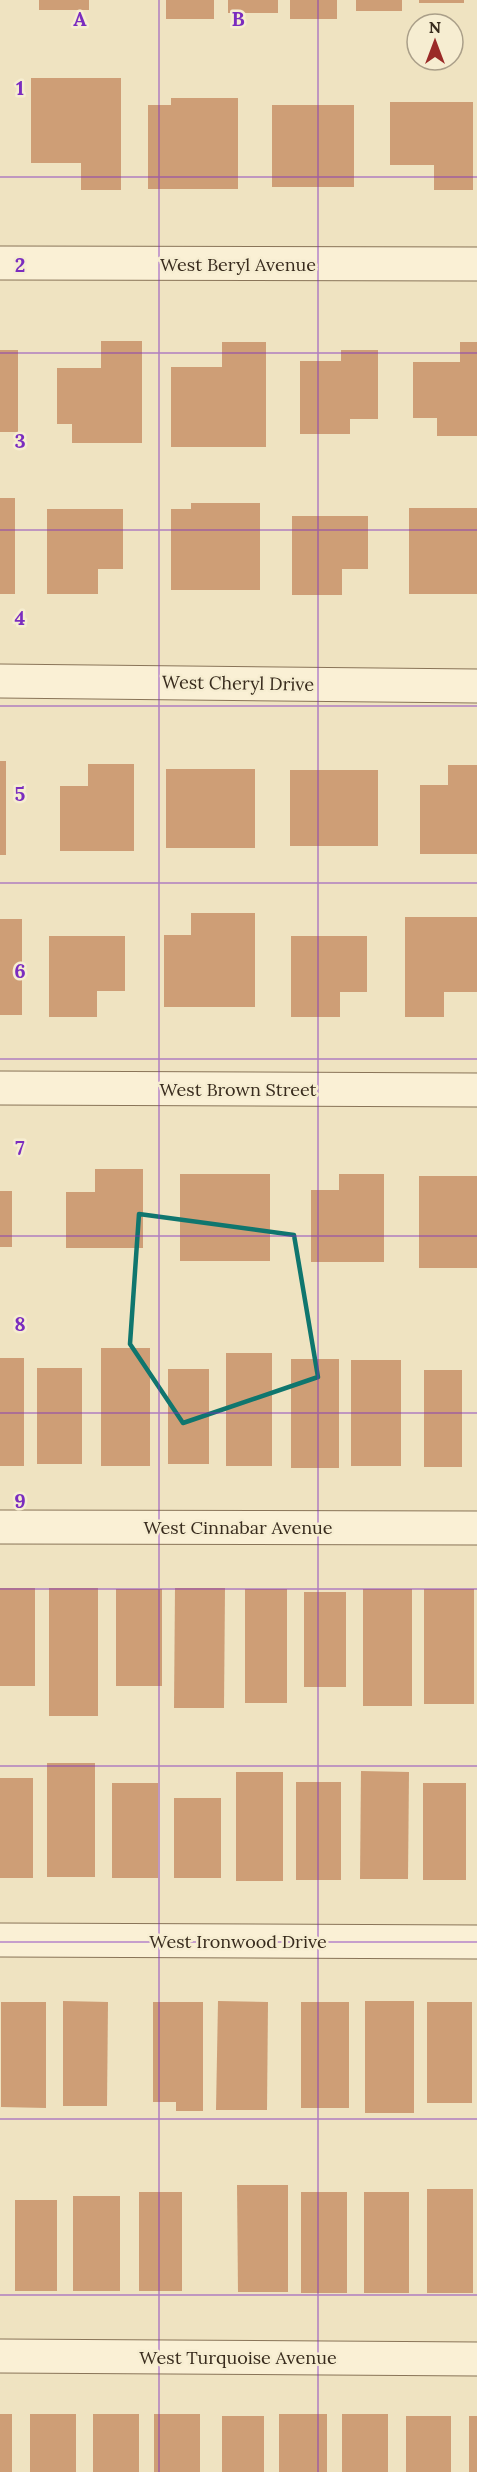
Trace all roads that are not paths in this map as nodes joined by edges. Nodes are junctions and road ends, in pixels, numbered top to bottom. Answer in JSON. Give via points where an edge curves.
{"nodes":[{"id":1,"x":0,"y":263,"type":"edge"},
{"id":2,"x":477,"y":264,"type":"edge"},
{"id":3,"x":0,"y":681,"type":"edge"},
{"id":4,"x":477,"y":686,"type":"edge"},
{"id":5,"x":0,"y":1088,"type":"edge"},
{"id":6,"x":477,"y":1090,"type":"edge"},
{"id":7,"x":0,"y":1527,"type":"edge"},
{"id":8,"x":477,"y":1528,"type":"edge"},
{"id":9,"x":0,"y":1940,"type":"edge"},
{"id":10,"x":477,"y":1942,"type":"edge"},
{"id":11,"x":0,"y":2356,"type":"edge"},
{"id":12,"x":477,"y":2359,"type":"edge"}],
"edges":[{"from":1,"to":2,"type":"street","name":"West Beryl Avenue"},
{"from":3,"to":4,"type":"street","name":"West Cheryl Drive"},
{"from":5,"to":6,"type":"street","name":"West Brown Street"},
{"from":7,"to":8,"type":"street","name":"West Cinnabar Avenue"},
{"from":9,"to":10,"type":"street","name":"West Ironwood Drive"},
{"from":11,"to":12,"type":"street","name":"West Turquoise Avenue"}]}
